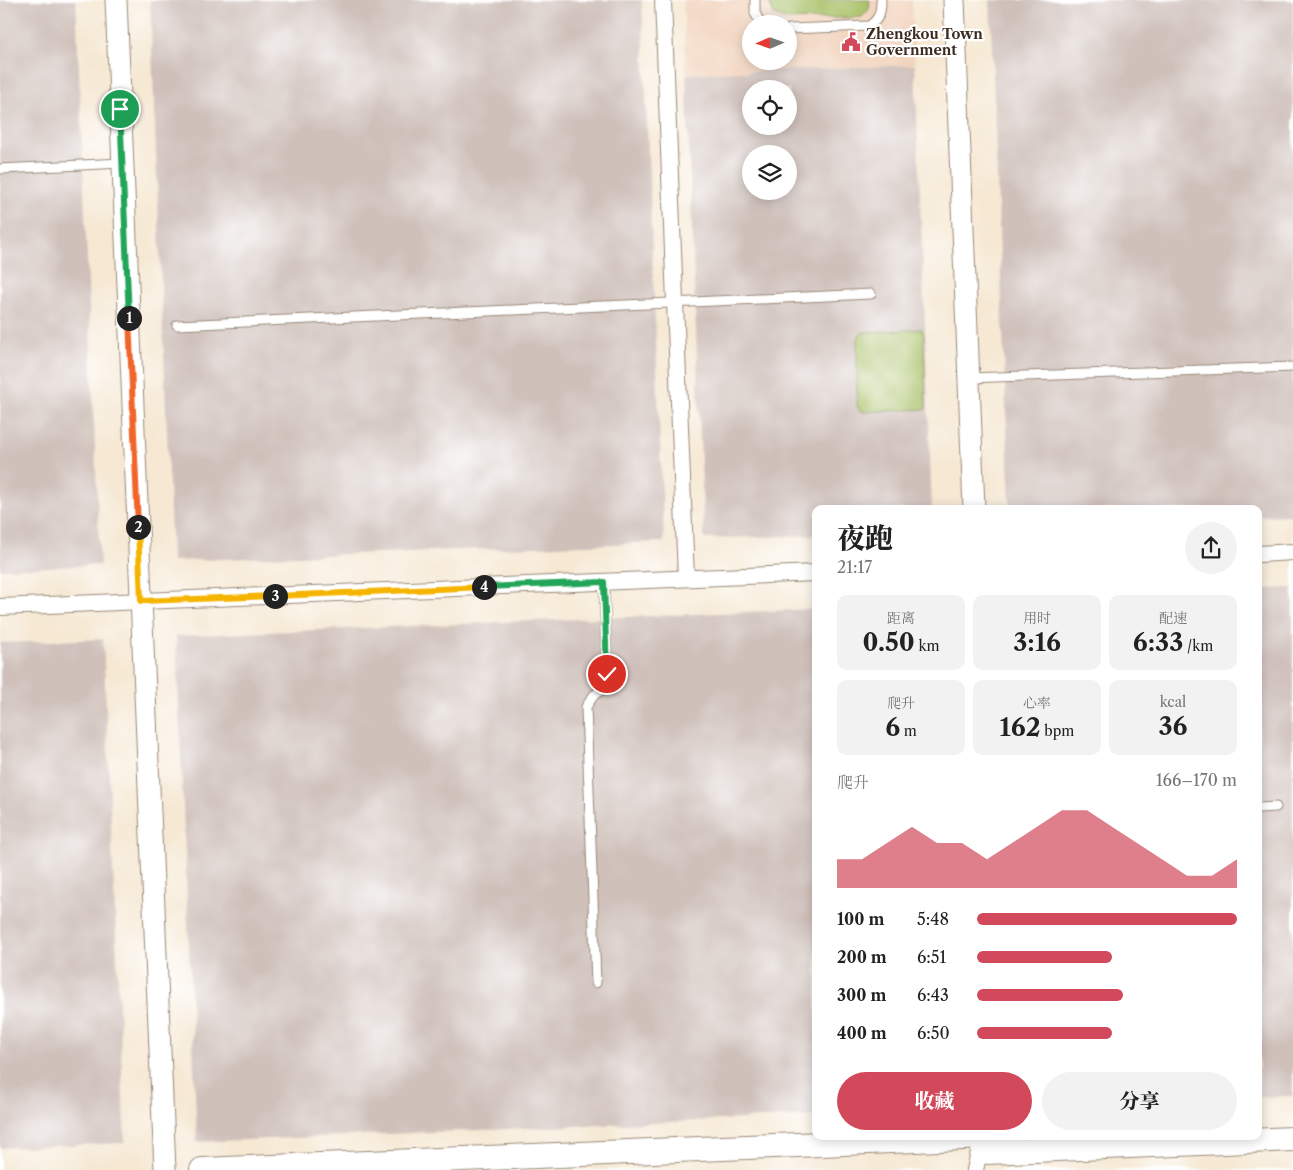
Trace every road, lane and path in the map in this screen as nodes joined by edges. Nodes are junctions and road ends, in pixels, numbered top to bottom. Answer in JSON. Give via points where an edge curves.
{"nodes":[{"id":1,"x":116,"y":0,"type":"edge"},
{"id":2,"x":663,"y":0,"type":"edge"},
{"id":3,"x":755,"y":0,"type":"edge"},
{"id":4,"x":881,"y":0,"type":"edge"},
{"id":5,"x":954,"y":0,"type":"edge"},
{"id":6,"x":756,"y":15,"type":"edge"},
{"id":7,"x":798,"y":29,"type":"edge"},
{"id":8,"x":122,"y":163,"type":"junction"},
{"id":9,"x":0,"y":169,"type":"edge"},
{"id":10,"x":871,"y":294,"type":"dead end"},
{"id":11,"x":675,"y":303,"type":"junction"},
{"id":12,"x":177,"y":325,"type":"dead end"},
{"id":13,"x":1293,"y":367,"type":"edge"},
{"id":14,"x":968,"y":378,"type":"junction"},
{"id":15,"x":974,"y":505,"type":"edge"},
{"id":16,"x":1293,"y":552,"type":"edge"},
{"id":17,"x":1262,"y":554,"type":"edge"},
{"id":18,"x":812,"y":572,"type":"edge"},
{"id":19,"x":686,"y":578,"type":"junction"},
{"id":20,"x":604,"y":582,"type":"junction"},
{"id":21,"x":141,"y":601,"type":"junction"},
{"id":22,"x":0,"y":607,"type":"edge"},
{"id":23,"x":1276,"y":807,"type":"dead end"},
{"id":24,"x":1262,"y":808,"type":"edge"},
{"id":25,"x":596,"y":983,"type":"dead end"},
{"id":26,"x":1293,"y":1124,"type":"edge"},
{"id":27,"x":1262,"y":1126,"type":"edge"},
{"id":28,"x":1293,"y":1139,"type":"edge"},
{"id":29,"x":1256,"y":1140,"type":"edge"},
{"id":30,"x":1262,"y":1140,"type":"edge"},
{"id":31,"x":993,"y":1147,"type":"edge"},
{"id":32,"x":165,"y":1170,"type":"edge"},
{"id":33,"x":202,"y":1170,"type":"edge"},
{"id":34,"x":553,"y":1170,"type":"edge"}],
"edges":[{"from":1,"to":8,"type":"street"},
{"from":2,"to":11,"type":"street"},
{"from":3,"to":6,"type":"lane"},
{"from":4,"to":7,"type":"lane","via":[[878,20],[869,26]]},
{"from":5,"to":14,"type":"street"},
{"from":8,"to":9,"type":"lane"},
{"from":8,"to":21,"type":"street"},
{"from":10,"to":11,"type":"lane"},
{"from":11,"to":12,"type":"lane"},
{"from":11,"to":19,"type":"street"},
{"from":13,"to":14,"type":"lane"},
{"from":14,"to":15,"type":"street"},
{"from":16,"to":17,"type":"street"},
{"from":18,"to":19,"type":"street"},
{"from":19,"to":20,"type":"street"},
{"from":20,"to":21,"type":"street"},
{"from":20,"to":25,"type":"lane","via":[[607,674],[602,690],[586,707]]},
{"from":21,"to":22,"type":"street"},
{"from":21,"to":32,"type":"street"},
{"from":23,"to":24,"type":"lane"},
{"from":26,"to":27,"type":"main road"},
{"from":28,"to":30,"type":"main road"},
{"from":29,"to":31,"type":"main road"},
{"from":31,"to":33,"type":"main road"},
{"from":31,"to":34,"type":"main road"}]}
